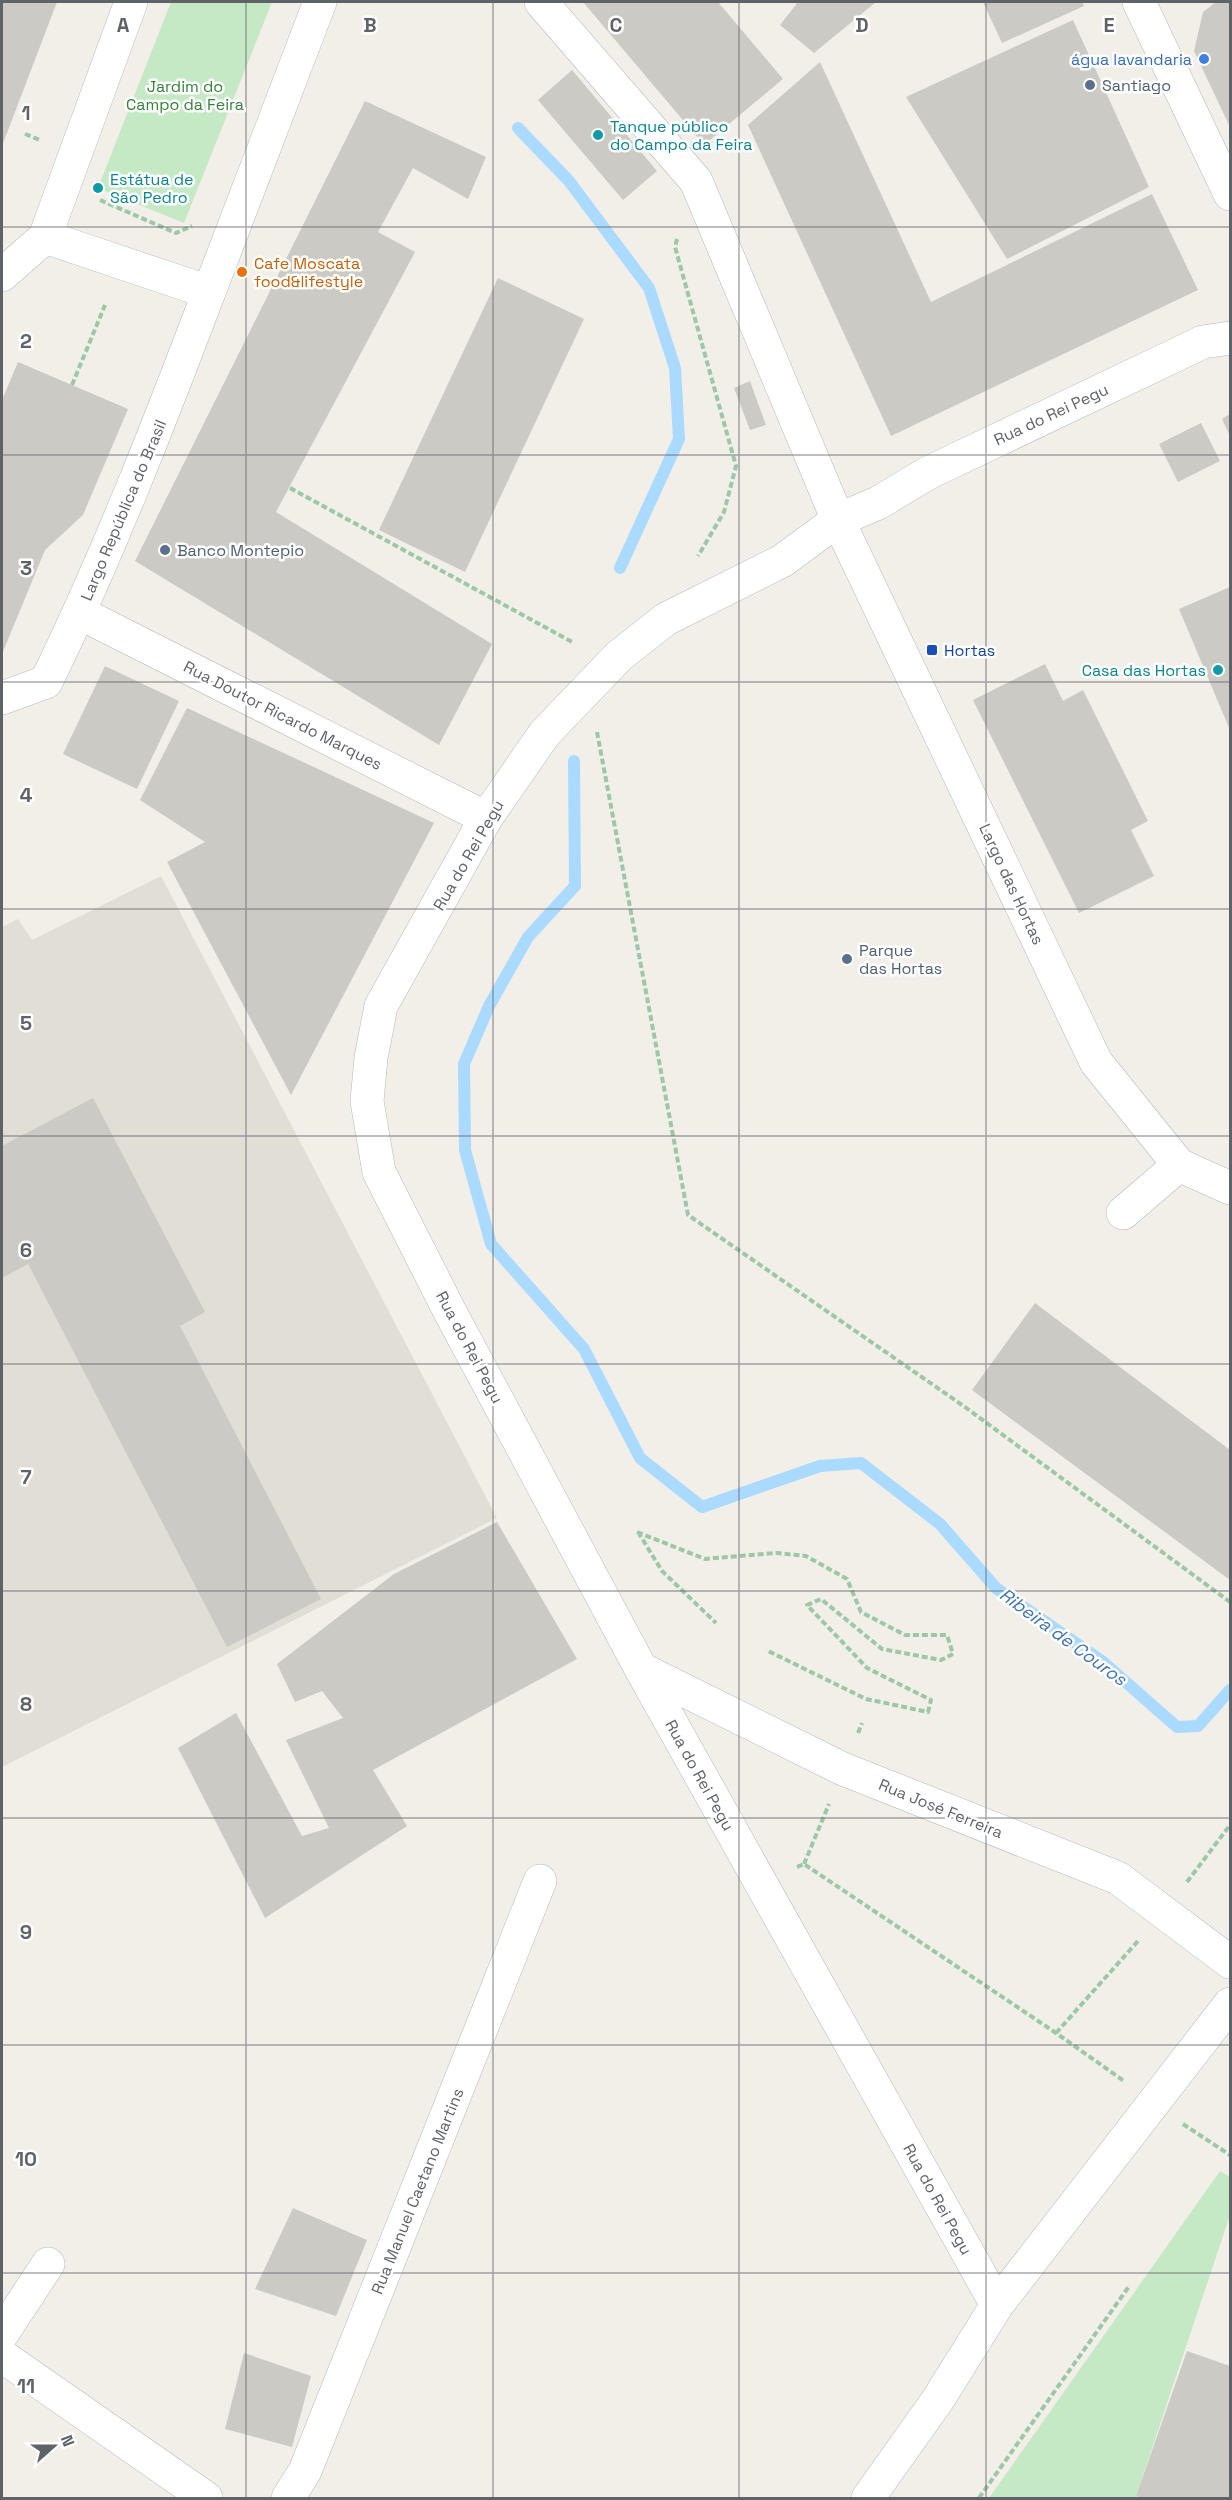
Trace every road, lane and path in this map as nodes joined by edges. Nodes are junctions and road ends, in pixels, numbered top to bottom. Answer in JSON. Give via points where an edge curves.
{"nodes":[{"id":1,"x":131,"y":2,"type":"edge"},
{"id":2,"x":320,"y":2,"type":"edge"},
{"id":3,"x":541,"y":2,"type":"edge"},
{"id":4,"x":1139,"y":2,"type":"edge"},
{"id":5,"x":25,"y":134,"type":"dead end"},
{"id":6,"x":41,"y":140,"type":"dead end"},
{"id":7,"x":96,"y":192,"type":"dead end"},
{"id":8,"x":1230,"y":194,"type":"edge"},
{"id":9,"x":139,"y":217,"type":"junction"},
{"id":10,"x":196,"y":220,"type":"dead end"},
{"id":11,"x":136,"y":227,"type":"dead end"},
{"id":12,"x":45,"y":237,"type":"junction"},
{"id":13,"x":677,"y":237,"type":"dead end"},
{"id":14,"x":6,"y":267,"type":"edge"},
{"id":15,"x":209,"y":292,"type":"junction"},
{"id":16,"x":105,"y":305,"type":"dead end"},
{"id":17,"x":1230,"y":340,"type":"edge"},
{"id":18,"x":72,"y":385,"type":"dead end"},
{"id":19,"x":290,"y":488,"type":"dead end"},
{"id":20,"x":838,"y":520,"type":"junction"},
{"id":21,"x":698,"y":556,"type":"dead end"},
{"id":22,"x":80,"y":613,"type":"junction"},
{"id":23,"x":574,"y":643,"type":"dead end"},
{"id":24,"x":594,"y":680,"type":"junction"},
{"id":25,"x":2,"y":698,"type":"edge"},
{"id":26,"x":486,"y":818,"type":"junction"},
{"id":27,"x":1179,"y":1165,"type":"junction"},
{"id":28,"x":1230,"y":1188,"type":"edge"},
{"id":29,"x":1123,"y":1213,"type":"dead end"},
{"id":30,"x":1230,"y":1602,"type":"edge"},
{"id":31,"x":716,"y":1623,"type":"dead end"},
{"id":32,"x":766,"y":1650,"type":"dead end"},
{"id":33,"x":641,"y":1669,"type":"junction"},
{"id":34,"x":831,"y":1800,"type":"dead end"},
{"id":35,"x":1230,"y":1826,"type":"edge"},
{"id":36,"x":804,"y":1864,"type":"junction"},
{"id":37,"x":540,"y":1881,"type":"dead end"},
{"id":38,"x":761,"y":1884,"type":"junction"},
{"id":39,"x":1165,"y":1911,"type":"junction"},
{"id":40,"x":1230,"y":1962,"type":"edge"},
{"id":41,"x":1230,"y":2004,"type":"edge"},
{"id":42,"x":1056,"y":2032,"type":"junction"},
{"id":43,"x":1153,"y":2102,"type":"junction"},
{"id":44,"x":1230,"y":2155,"type":"edge"},
{"id":45,"x":48,"y":2264,"type":"dead end"},
{"id":46,"x":1130,"y":2285,"type":"dead end"},
{"id":47,"x":997,"y":2305,"type":"junction"},
{"id":48,"x":2,"y":2334,"type":"edge"},
{"id":49,"x":2,"y":2356,"type":"edge"},
{"id":50,"x":207,"y":2499,"type":"edge"},
{"id":51,"x":288,"y":2499,"type":"edge"},
{"id":52,"x":868,"y":2499,"type":"edge"},
{"id":53,"x":979,"y":2499,"type":"edge"}],
"edges":[{"from":1,"to":12,"type":"street"},
{"from":2,"to":15,"type":"street","name":"Largo República do Brasil"},
{"from":3,"to":20,"type":"street","name":"Largo das Hortas","via":[[696,181]]},
{"from":4,"to":8,"type":"street"},
{"from":5,"to":6,"type":"path"},
{"from":7,"to":9,"type":"path","via":[[99,200]]},
{"from":9,"to":10,"type":"path","via":[[176,233],[193,226]]},
{"from":9,"to":11,"type":"path"},
{"from":12,"to":14,"type":"street"},
{"from":12,"to":15,"type":"street"},
{"from":13,"to":21,"type":"path","via":[[675,247],[736,466],[724,512]]},
{"from":15,"to":22,"type":"street","name":"Largo República do Brasil","via":[[153,440]]},
{"from":16,"to":18,"type":"path"},
{"from":17,"to":20,"type":"street","name":"Rua do Rei Pegu","via":[[1211,360],[935,490],[878,503]]},
{"from":19,"to":23,"type":"path"},
{"from":20,"to":24,"type":"street","name":"Rua do Rei Pegu","via":[[782,561],[666,619]]},
{"from":20,"to":27,"type":"street","name":"Largo das Hortas","via":[[1096,1062]]},
{"from":22,"to":25,"type":"street","name":"Largo República do Brasil","via":[[46,682]]},
{"from":22,"to":26,"type":"street","name":"Rua Doutor Ricardo Marques"},
{"from":24,"to":26,"type":"street","name":"Rua do Rei Pegu","via":[[545,733]]},
{"from":24,"to":30,"type":"path","via":[[596,722],[688,1215],[965,1407]]},
{"from":26,"to":33,"type":"street","name":"Rua do Rei Pegu","via":[[381,1006],[367,1101],[379,1172]]},
{"from":27,"to":28,"type":"street"},
{"from":27,"to":29,"type":"street"},
{"from":31,"to":32,"type":"path","via":[[662,1571],[637,1532],[705,1559],[777,1553],[806,1556],[847,1579],[861,1612],[905,1635],[947,1635],[953,1654],[941,1660],[882,1649],[821,1599],[807,1605],[867,1668],[931,1700],[928,1712],[866,1699]]},
{"from":33,"to":38,"type":"street","name":"Rua do Rei Pegu"},
{"from":33,"to":39,"type":"street","name":"Rua José Ferreira","via":[[843,1769],[1118,1878]]},
{"from":34,"to":36,"type":"path"},
{"from":35,"to":39,"type":"path"},
{"from":36,"to":38,"type":"path"},
{"from":36,"to":42,"type":"path"},
{"from":37,"to":51,"type":"street","name":"Rua Manuel Caetano Martins","via":[[305,2471]]},
{"from":38,"to":47,"type":"street","name":"Rua do Rei Pegu"},
{"from":39,"to":40,"type":"street","name":"Rua José Ferreira"},
{"from":39,"to":42,"type":"path"},
{"from":41,"to":43,"type":"street"},
{"from":42,"to":43,"type":"path"},
{"from":43,"to":44,"type":"path"},
{"from":43,"to":47,"type":"street"},
{"from":45,"to":48,"type":"street"},
{"from":46,"to":53,"type":"path"},
{"from":47,"to":52,"type":"street","via":[[937,2401]]},
{"from":49,"to":50,"type":"street"}]}
